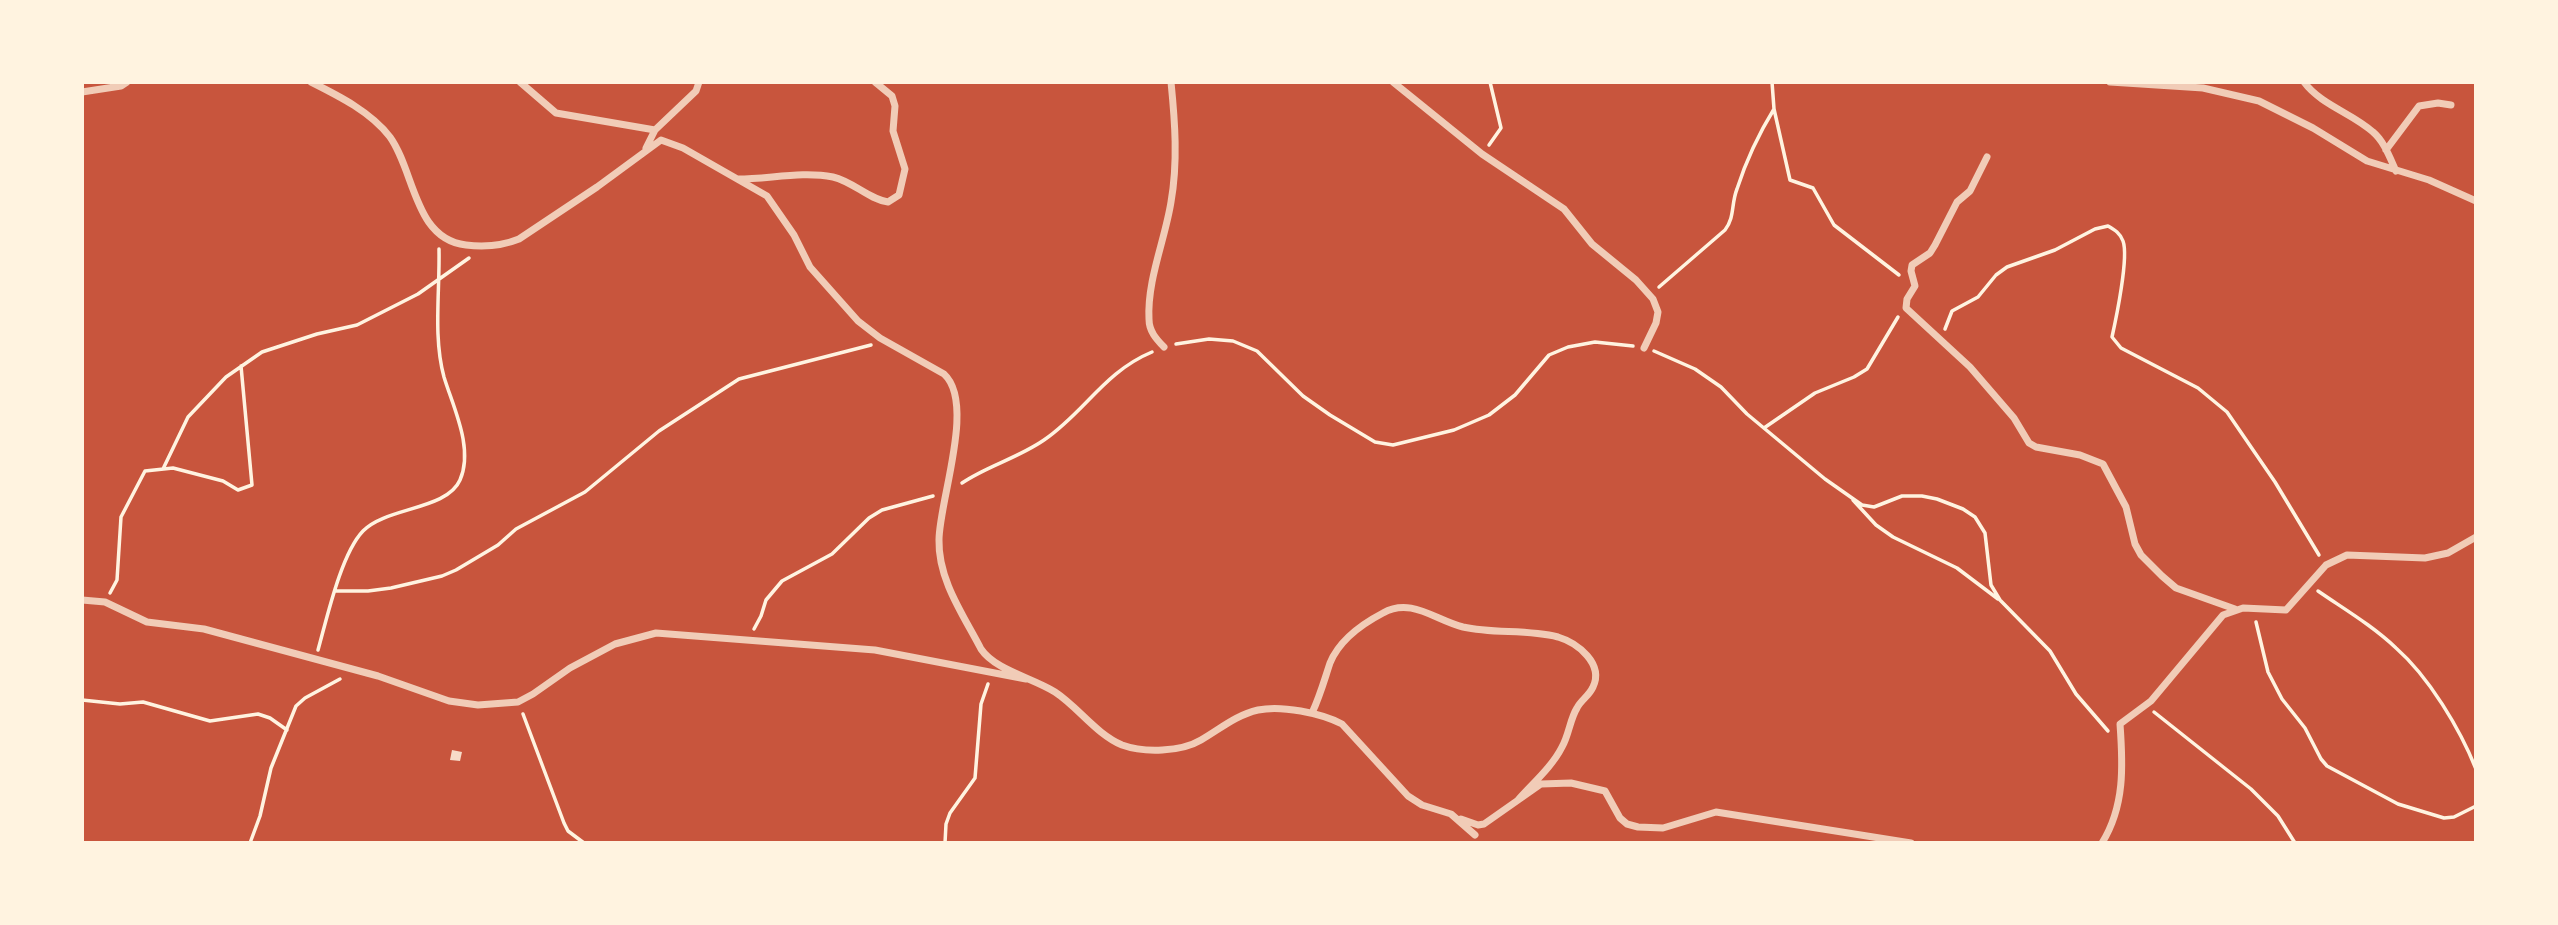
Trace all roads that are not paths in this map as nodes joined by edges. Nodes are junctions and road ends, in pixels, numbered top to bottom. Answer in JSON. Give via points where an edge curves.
{"nodes":[{"id":1,"x":127,"y":82,"type":"edge"},
{"id":2,"x":311,"y":82,"type":"edge"},
{"id":3,"x":520,"y":82,"type":"edge"},
{"id":4,"x":699,"y":82,"type":"edge"},
{"id":5,"x":875,"y":82,"type":"edge"},
{"id":6,"x":1171,"y":82,"type":"edge"},
{"id":7,"x":1393,"y":82,"type":"edge"},
{"id":8,"x":2110,"y":82,"type":"edge"},
{"id":9,"x":2304,"y":82,"type":"edge"},
{"id":10,"x":2186,"y":84,"type":"edge"},
{"id":11,"x":82,"y":92,"type":"edge"},
{"id":12,"x":2451,"y":105,"type":"dead end"},
{"id":13,"x":655,"y":130,"type":"junction"},
{"id":14,"x":646,"y":149,"type":"junction"},
{"id":15,"x":2386,"y":150,"type":"junction"},
{"id":16,"x":1987,"y":157,"type":"dead end"},
{"id":17,"x":2396,"y":171,"type":"junction"},
{"id":18,"x":736,"y":179,"type":"junction"},
{"id":19,"x":2476,"y":201,"type":"edge"},
{"id":20,"x":1164,"y":347,"type":"road end"},
{"id":21,"x":1644,"y":348,"type":"road end"},
{"id":22,"x":2476,"y":537,"type":"edge"},
{"id":23,"x":82,"y":600,"type":"edge"},
{"id":24,"x":2235,"y":609,"type":"junction"},
{"id":25,"x":1037,"y":681,"type":"junction"},
{"id":26,"x":1312,"y":713,"type":"junction"},
{"id":27,"x":1518,"y":800,"type":"junction"},
{"id":28,"x":1457,"y":818,"type":"junction"},
{"id":29,"x":1475,"y":835,"type":"dead end"},
{"id":30,"x":1911,"y":843,"type":"edge"},
{"id":31,"x":2102,"y":843,"type":"edge"}],
"edges":[{"from":1,"to":11,"type":"street"},
{"from":2,"to":14,"type":"street","via":[[380,125],[403,160],[423,214],[449,242],[479,247],[507,243],[535,229]]},
{"from":3,"to":13,"type":"street","via":[[556,113]]},
{"from":4,"to":13,"type":"street","via":[[696,91]]},
{"from":5,"to":18,"type":"street","via":[[892,96],[895,106],[893,131],[905,169],[899,195],[888,202],[876,200],[835,178],[810,175]]},
{"from":6,"to":20,"type":"street","via":[[1176,136],[1172,200],[1149,321],[1152,334]]},
{"from":7,"to":21,"type":"street","via":[[1482,154],[1564,209],[1592,244],[1636,280],[1658,312]]},
{"from":8,"to":10,"type":"street"},
{"from":9,"to":15,"type":"street","via":[[2374,132]]},
{"from":10,"to":17,"type":"street","via":[[2259,101],[2360,157]]},
{"from":12,"to":15,"type":"street","via":[[2419,106]]},
{"from":13,"to":14,"type":"street"},
{"from":14,"to":18,"type":"street","via":[[660,140],[669,141]]},
{"from":15,"to":17,"type":"street"},
{"from":16,"to":24,"type":"street","via":[[1930,253],[1912,265],[1914,284],[1906,308],[1970,367],[2029,443],[2103,464],[2126,507],[2134,544],[2162,576],[2176,588]]},
{"from":17,"to":19,"type":"street"},
{"from":18,"to":25,"type":"street","via":[[768,196],[810,267],[858,321],[952,381],[956,428],[939,541],[944,576],[984,654]]},
{"from":22,"to":24,"type":"street","via":[[2448,553],[2425,558],[2347,555],[2326,565],[2286,610]]},
{"from":23,"to":25,"type":"street","via":[[105,602],[147,622],[204,629],[316,658],[449,701],[478,705],[518,702],[615,645],[656,633],[875,649]]},
{"from":24,"to":31,"type":"street","via":[[2223,615],[2166,684],[2120,724],[2122,789]]},
{"from":25,"to":26,"type":"street","via":[[1122,745],[1139,748],[1190,745],[1259,710]]},
{"from":26,"to":27,"type":"street","via":[[1336,651],[1385,611],[1406,606],[1464,627],[1543,634],[1573,643],[1590,659],[1596,680],[1575,710],[1560,751]]},
{"from":26,"to":28,"type":"street","via":[[1342,724],[1414,800]]},
{"from":27,"to":28,"type":"street","via":[[1484,824]]},
{"from":27,"to":30,"type":"street","via":[[1541,784],[1571,783],[1605,791],[1620,818],[1638,827],[1663,828],[1716,813]]},
{"from":28,"to":29,"type":"street"}]}
